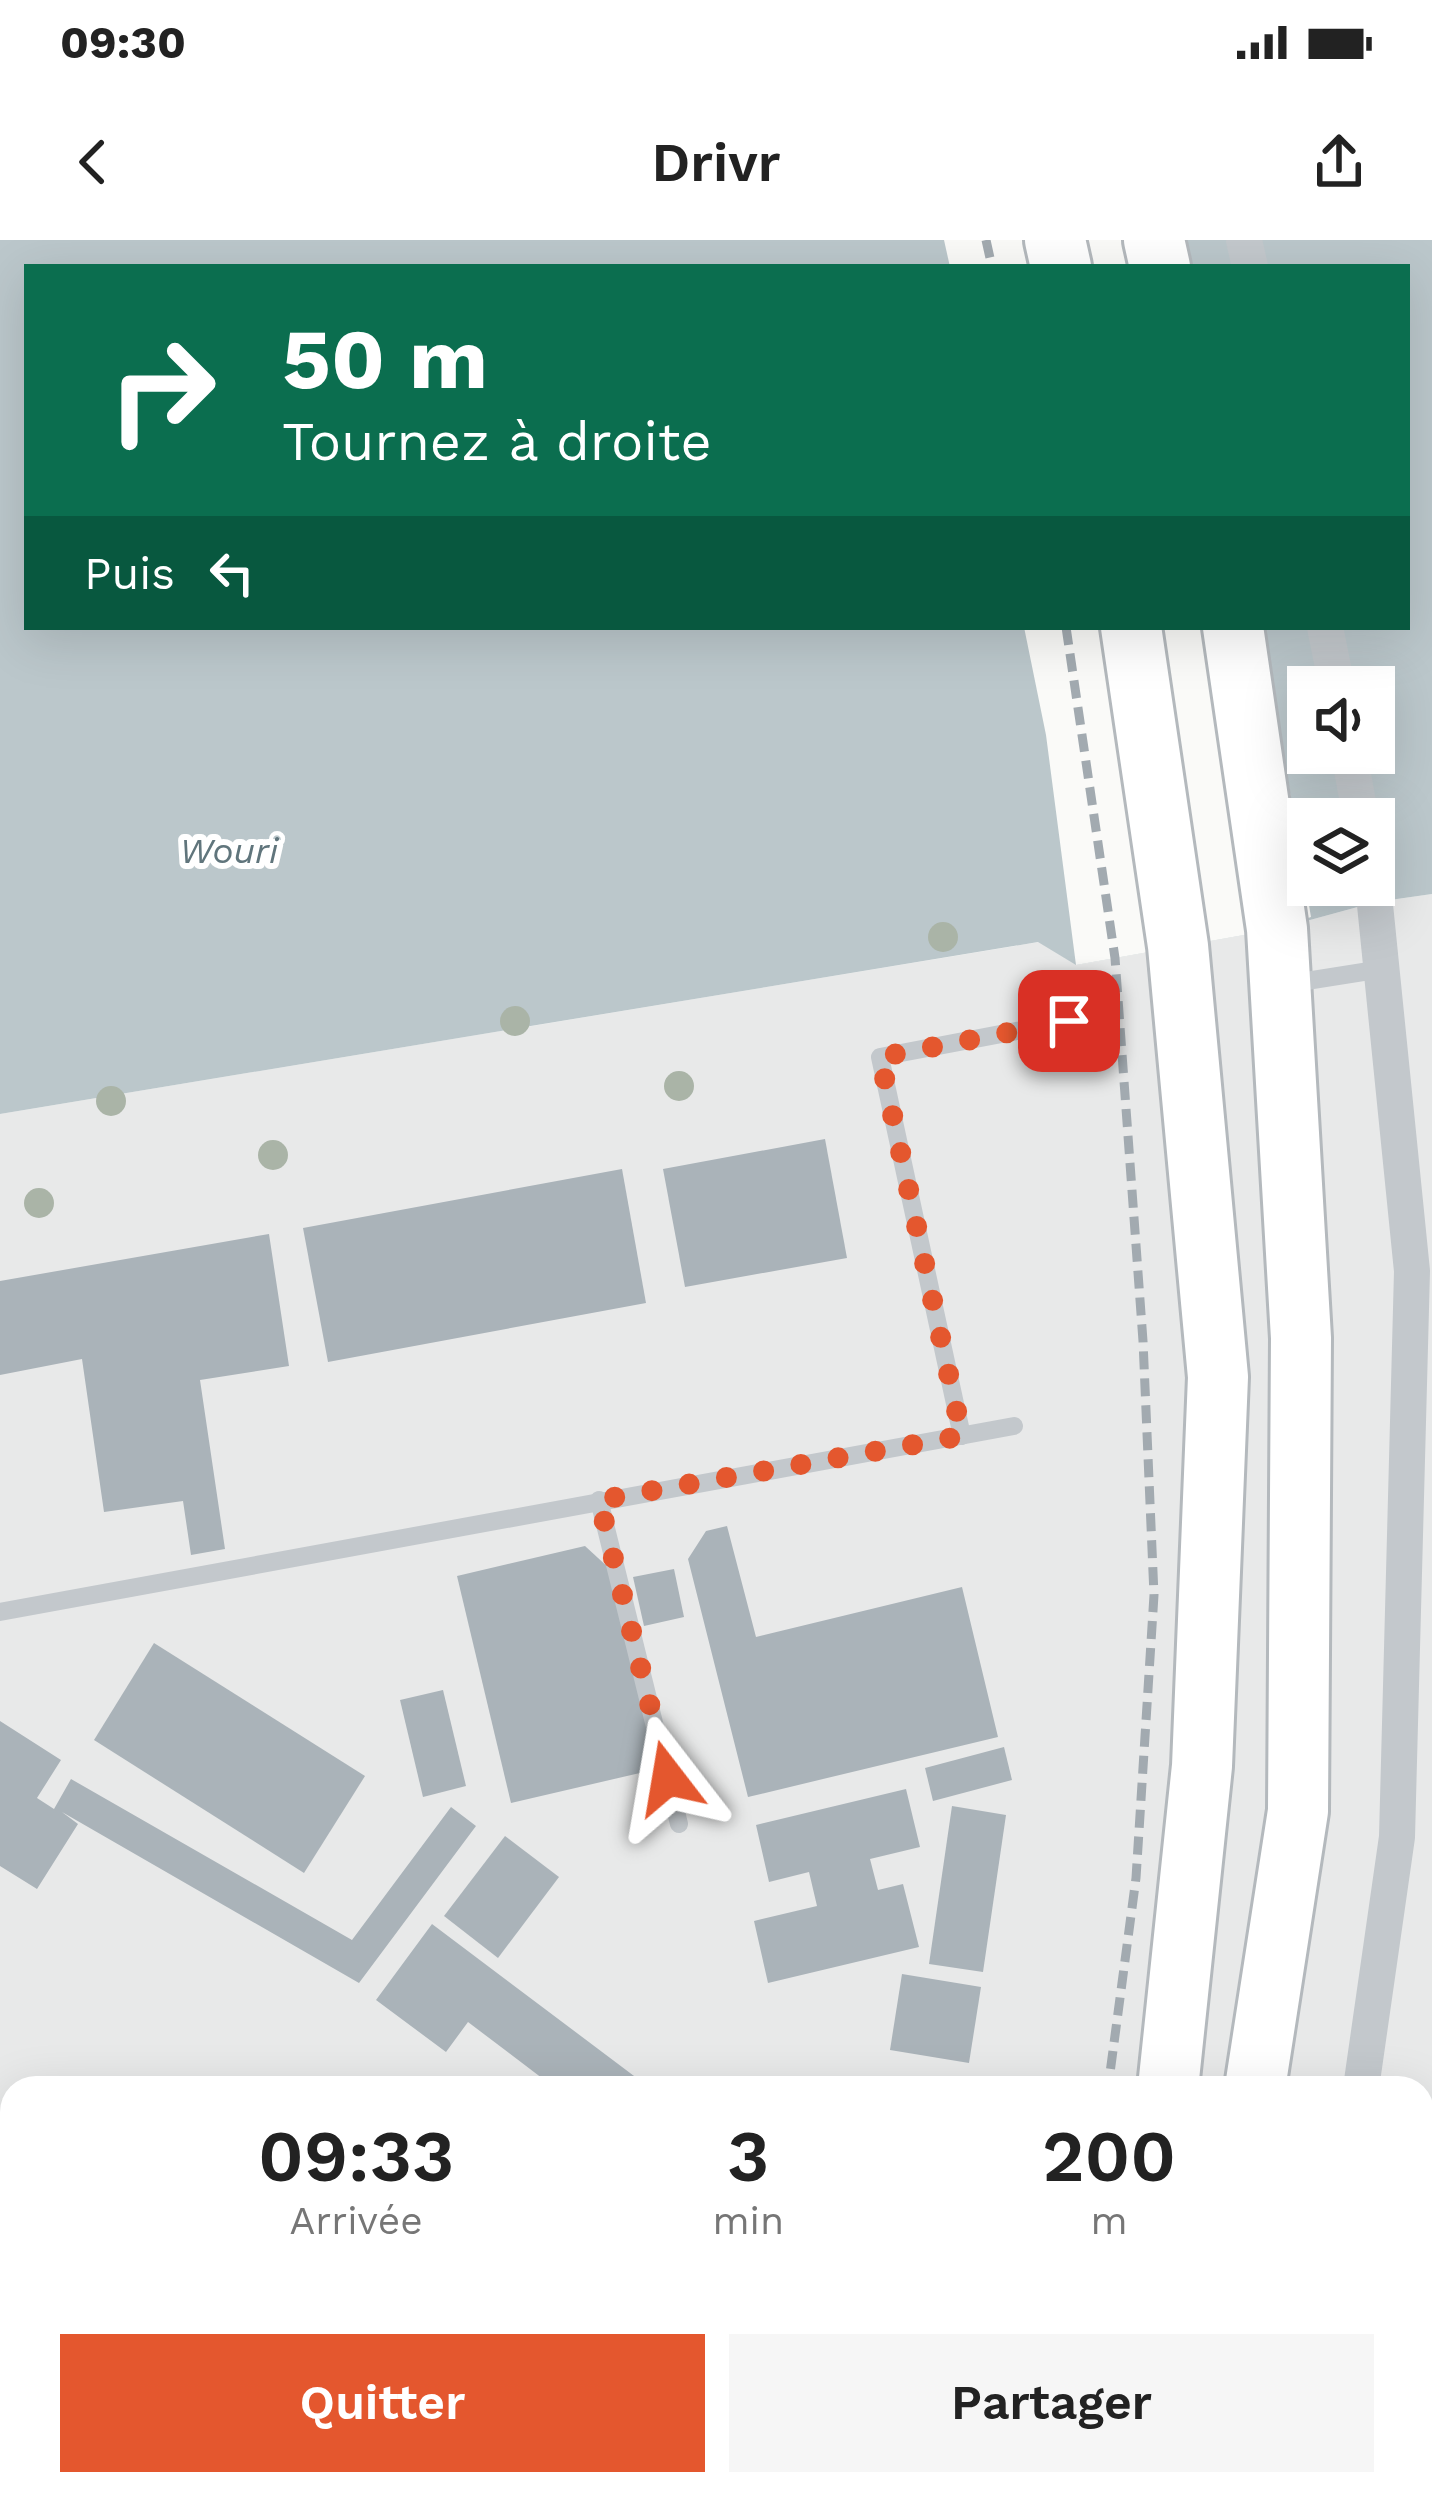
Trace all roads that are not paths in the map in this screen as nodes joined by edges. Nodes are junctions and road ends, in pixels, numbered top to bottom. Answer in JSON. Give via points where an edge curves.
{"nodes":[{"id":1,"x":1131,"y":630,"type":"edge"},
{"id":2,"x":1234,"y":630,"type":"edge"},
{"id":3,"x":1326,"y":630,"type":"edge"},
{"id":4,"x":1332,"y":666,"type":"edge"},
{"id":5,"x":1375,"y":906,"type":"edge"},
{"id":6,"x":1289,"y":956,"type":"junction"},
{"id":7,"x":1382,"y":969,"type":"junction"},
{"id":8,"x":1069,"y":1021,"type":"dead end"},
{"id":9,"x":1015,"y":1426,"type":"dead end"},
{"id":10,"x":962,"y":1436,"type":"junction"},
{"id":11,"x":599,"y":1500,"type":"junction"},
{"id":12,"x":0,"y":1612,"type":"edge"},
{"id":13,"x":679,"y":1824,"type":"dead end"},
{"id":14,"x":1169,"y":2076,"type":"edge"},
{"id":15,"x":1257,"y":2076,"type":"edge"},
{"id":16,"x":1363,"y":2076,"type":"edge"}],
"edges":[{"from":1,"to":14,"type":"highway","via":[[1178,946],[1218,1378],[1202,1766]]},
{"from":2,"to":6,"type":"highway"},
{"from":3,"to":4,"type":"street"},
{"from":5,"to":7,"type":"street"},
{"from":6,"to":7,"type":"lane"},
{"from":6,"to":15,"type":"highway","via":[[1301,1338],[1298,1811]]},
{"from":7,"to":16,"type":"street","via":[[1412,1271],[1397,1837]]},
{"from":8,"to":10,"type":"lane","via":[[880,1057]]},
{"from":9,"to":10,"type":"lane"},
{"from":10,"to":11,"type":"lane"},
{"from":11,"to":12,"type":"lane"},
{"from":11,"to":13,"type":"lane"}]}
